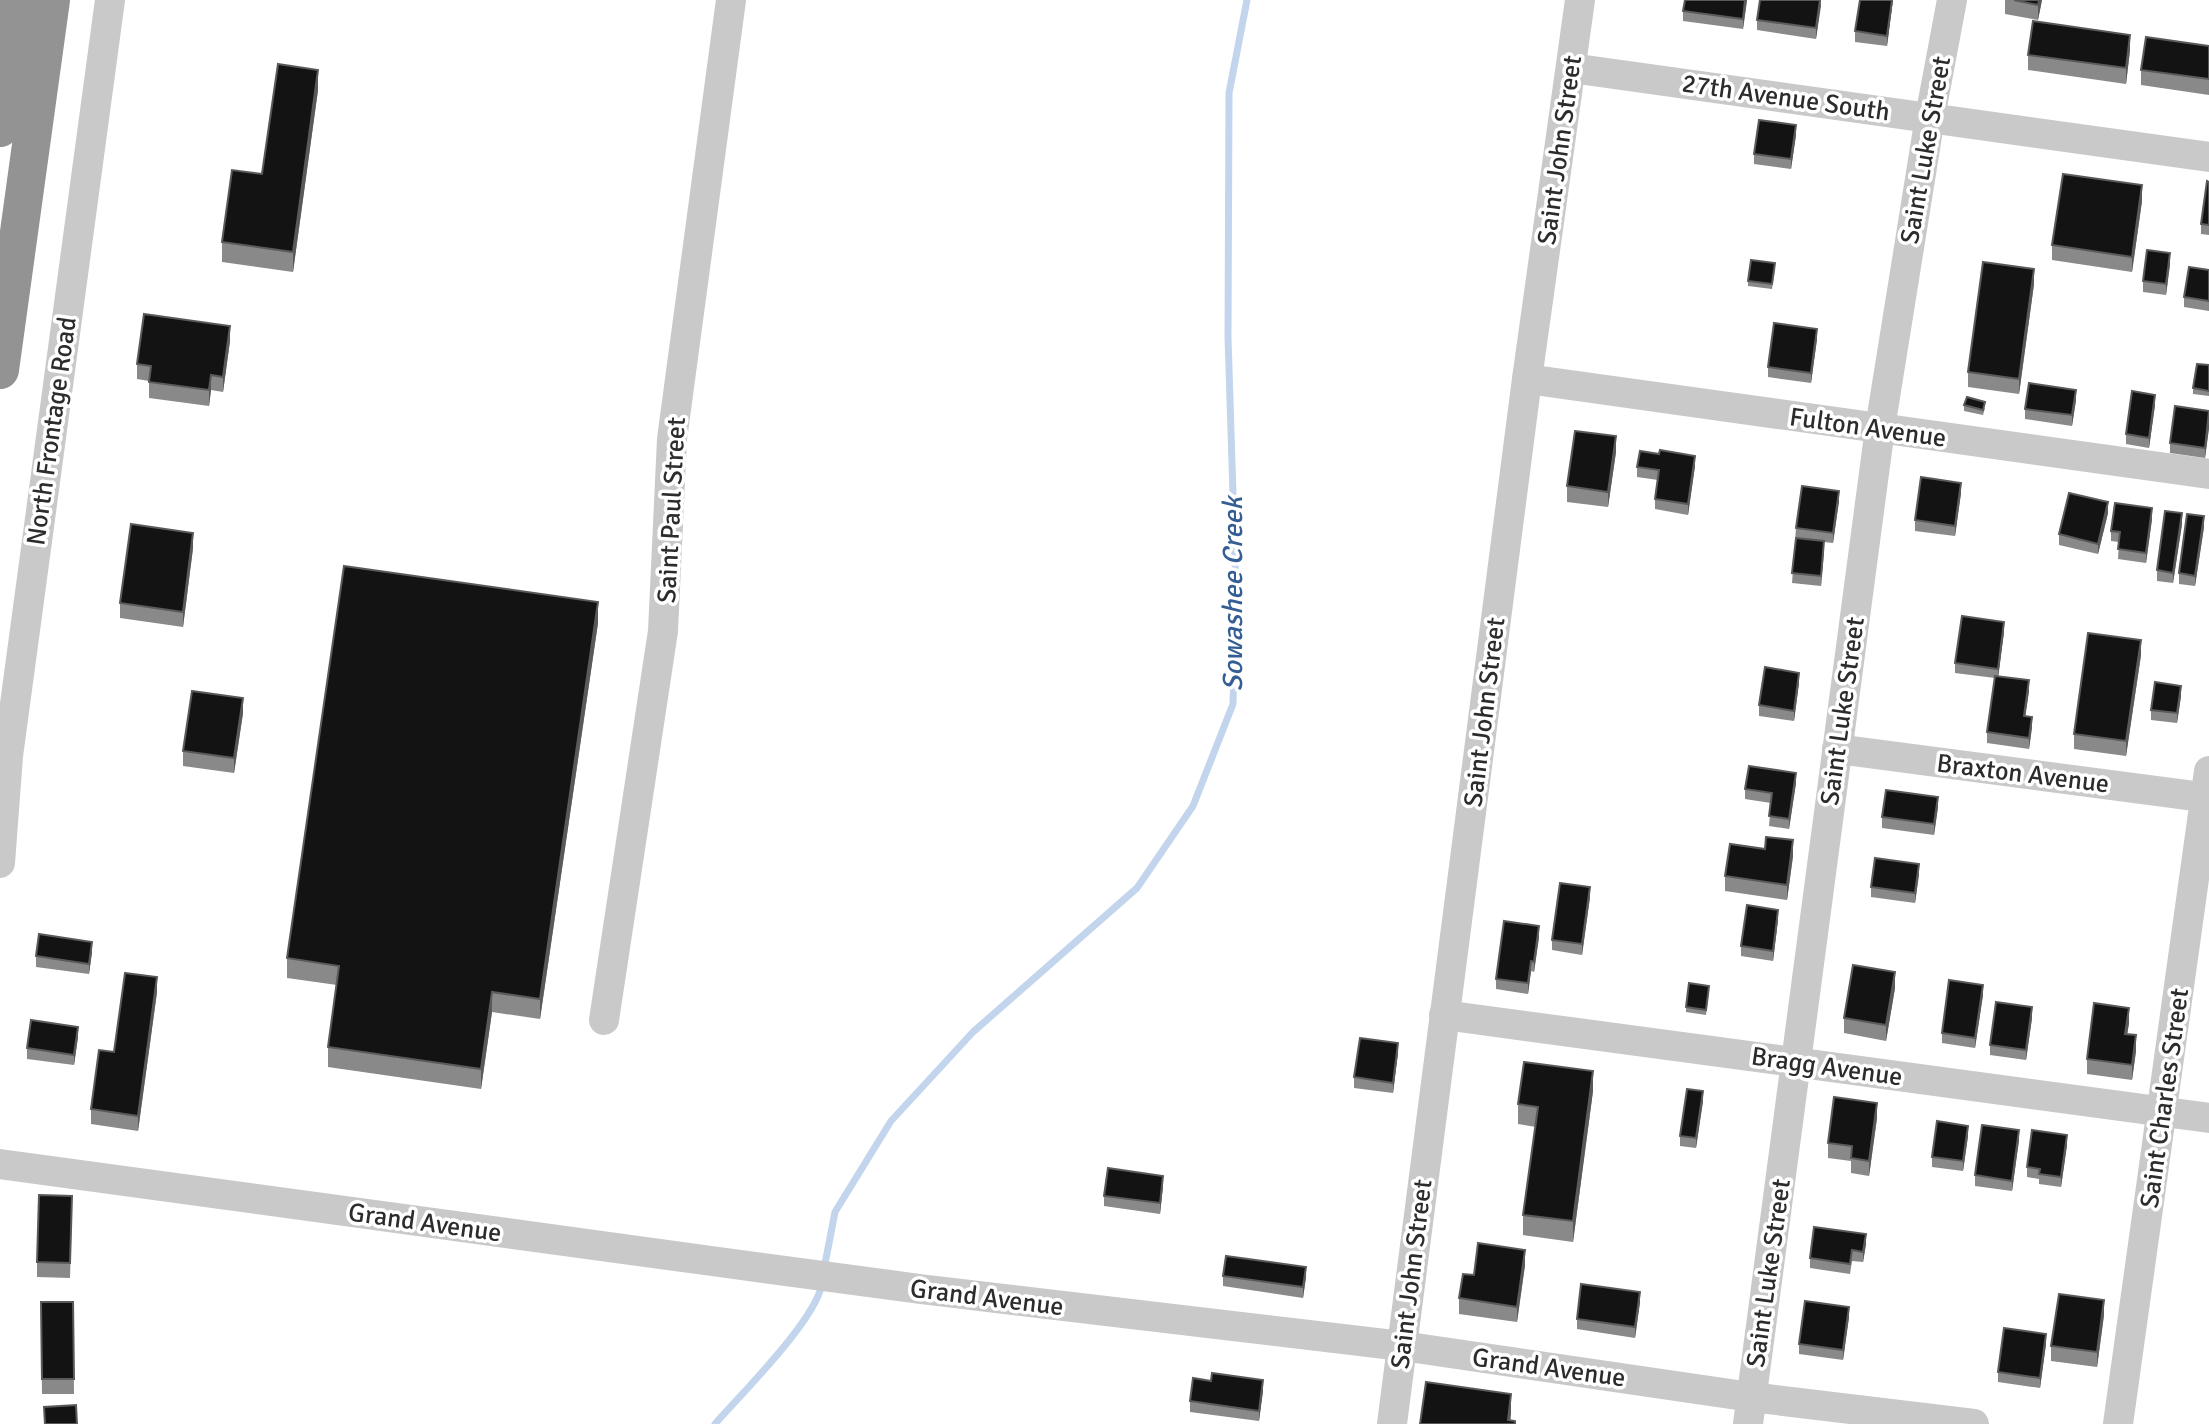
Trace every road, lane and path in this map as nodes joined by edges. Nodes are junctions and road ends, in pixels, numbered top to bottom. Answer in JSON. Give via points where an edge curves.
{"nodes":[{"id":1,"x":18,"y":0,"type":"edge"},
{"id":2,"x":51,"y":0,"type":"edge"},
{"id":3,"x":110,"y":0,"type":"edge"},
{"id":4,"x":731,"y":0,"type":"edge"},
{"id":5,"x":1580,"y":0,"type":"edge"},
{"id":6,"x":1952,"y":0,"type":"edge"},
{"id":7,"x":1571,"y":68,"type":"junction"},
{"id":8,"x":1930,"y":117,"type":"junction"},
{"id":9,"x":0,"y":128,"type":"edge"},
{"id":10,"x":2209,"y":157,"type":"edge"},
{"id":11,"x":0,"y":370,"type":"edge"},
{"id":12,"x":1527,"y":379,"type":"junction"},
{"id":13,"x":1880,"y":428,"type":"junction"},
{"id":14,"x":2209,"y":474,"type":"edge"},
{"id":15,"x":1837,"y":749,"type":"junction"},
{"id":16,"x":2208,"y":789,"type":"edge"},
{"id":17,"x":0,"y":863,"type":"edge"},
{"id":18,"x":1444,"y":1015,"type":"junction"},
{"id":19,"x":604,"y":1020,"type":"dead end"},
{"id":20,"x":1796,"y":1062,"type":"junction"},
{"id":21,"x":2162,"y":1111,"type":"junction"},
{"id":22,"x":2209,"y":1118,"type":"edge"},
{"id":23,"x":0,"y":1164,"type":"edge"},
{"id":24,"x":1402,"y":1346,"type":"junction"},
{"id":25,"x":1749,"y":1411,"type":"edge"},
{"id":26,"x":1392,"y":1424,"type":"edge"},
{"id":27,"x":1974,"y":1424,"type":"edge"},
{"id":28,"x":2118,"y":1424,"type":"edge"}],
"edges":[{"from":1,"to":9,"type":"highway"},
{"from":2,"to":11,"type":"highway"},
{"from":3,"to":17,"type":"street","name":"North Frontage Road","via":[[8,756]]},
{"from":4,"to":19,"type":"street","name":"Saint Paul Street","via":[[672,439],[663,631]]},
{"from":5,"to":7,"type":"street","name":"Saint John Street"},
{"from":6,"to":8,"type":"street","name":"Saint Luke Street"},
{"from":7,"to":8,"type":"street","name":"27th Avenue South"},
{"from":7,"to":12,"type":"street","name":"Saint John Street"},
{"from":8,"to":10,"type":"street","name":"27th Avenue South"},
{"from":8,"to":13,"type":"street","name":"Saint Luke Street"},
{"from":12,"to":13,"type":"street","name":"Fulton Avenue"},
{"from":12,"to":18,"type":"street","name":"Saint John Street"},
{"from":13,"to":14,"type":"street","name":"Fulton Avenue"},
{"from":13,"to":15,"type":"street","name":"Saint Luke Street"},
{"from":15,"to":16,"type":"street","name":"Braxton Avenue"},
{"from":15,"to":20,"type":"street","name":"Saint Luke Street"},
{"from":16,"to":21,"type":"street","name":"Saint Charles Street"},
{"from":18,"to":20,"type":"street","name":"Bragg Avenue"},
{"from":18,"to":24,"type":"street","name":"Saint John Street"},
{"from":20,"to":21,"type":"street","name":"Bragg Avenue"},
{"from":20,"to":25,"type":"street","name":"Saint Luke Street"},
{"from":21,"to":22,"type":"street","name":"Bragg Avenue"},
{"from":21,"to":28,"type":"street","name":"Saint Charles Street"},
{"from":23,"to":24,"type":"street","name":"Grand Avenue","via":[[920,1289]]},
{"from":24,"to":25,"type":"street","name":"Grand Avenue"},
{"from":24,"to":26,"type":"street","name":"Saint John Street"},
{"from":25,"to":27,"type":"street","name":"Grand Avenue"}]}
